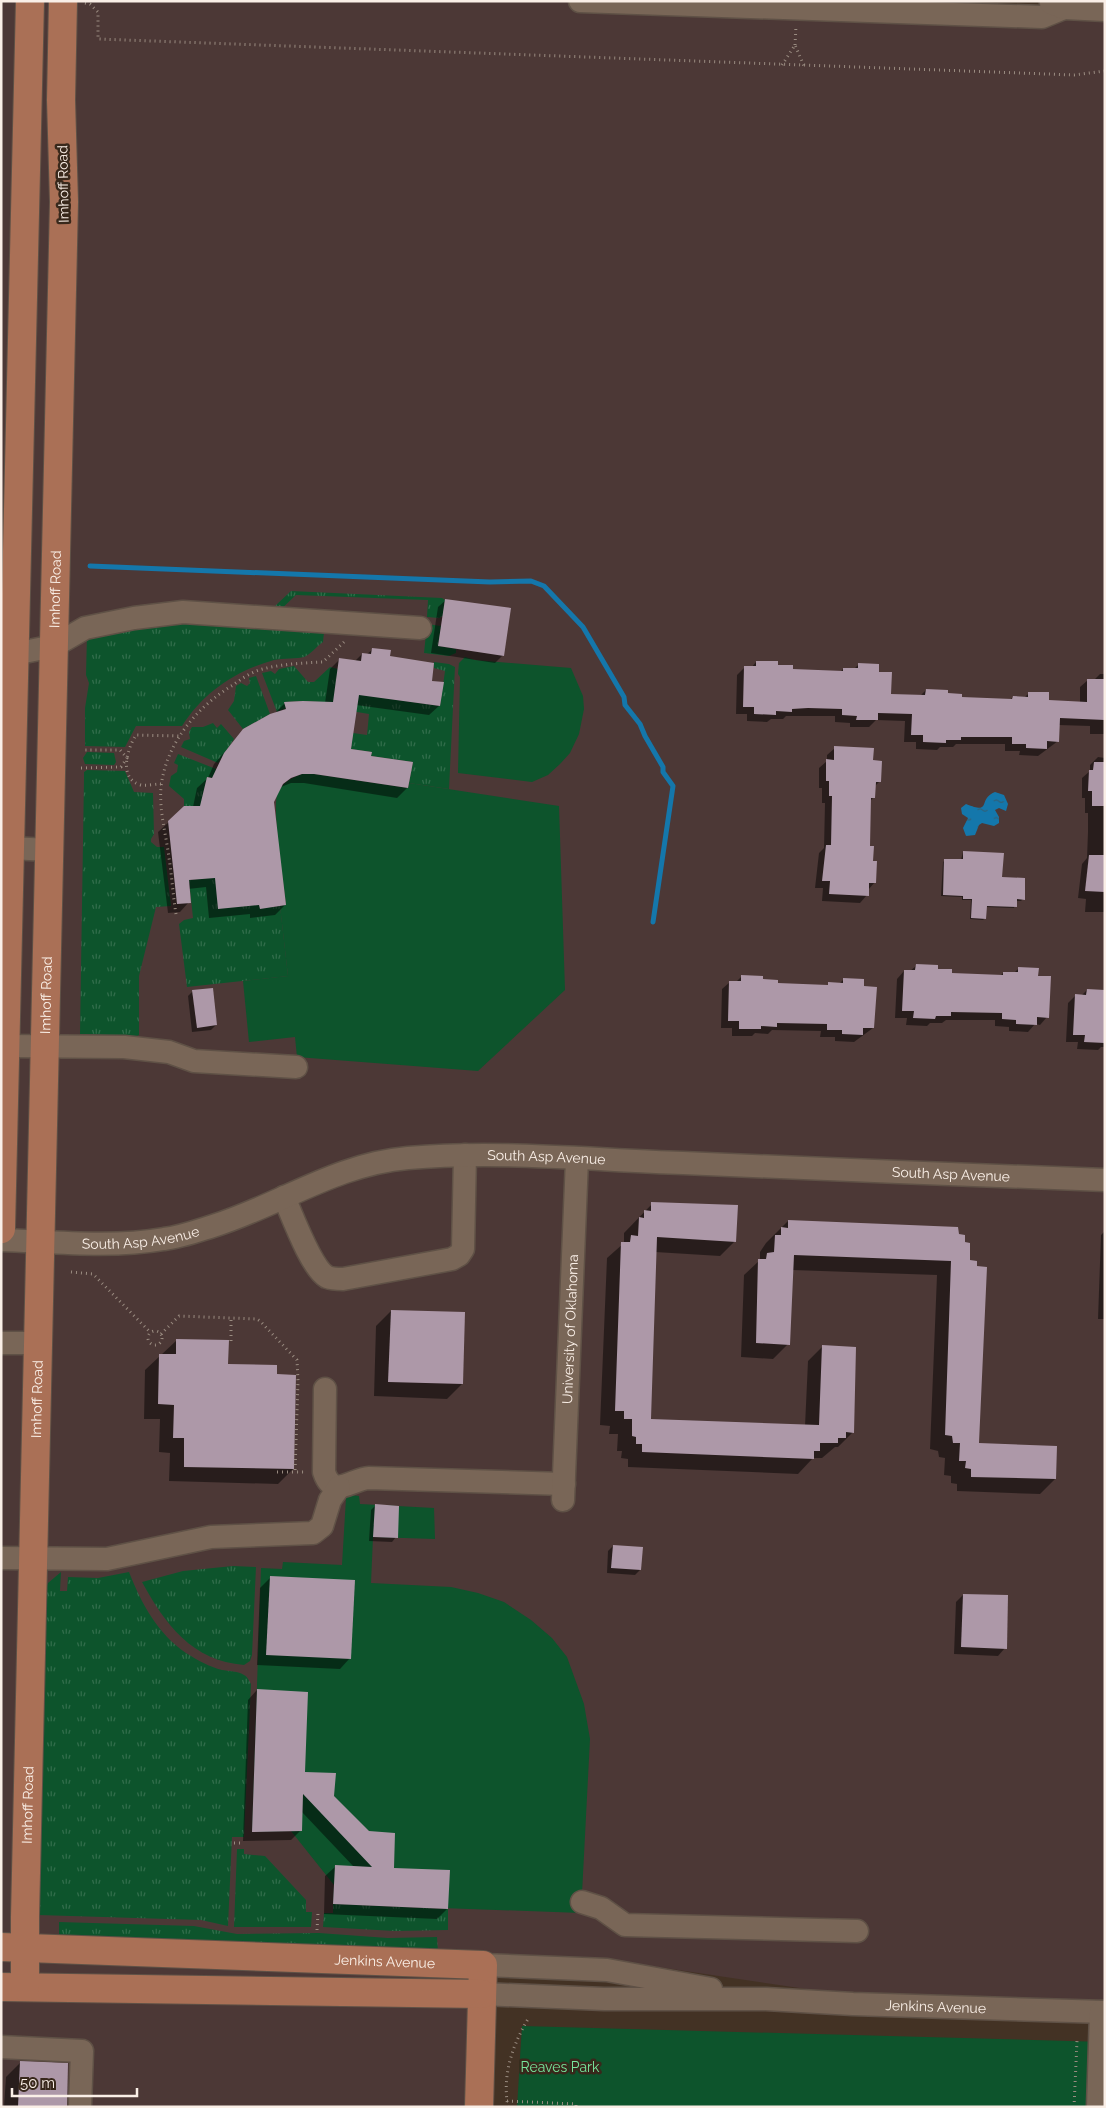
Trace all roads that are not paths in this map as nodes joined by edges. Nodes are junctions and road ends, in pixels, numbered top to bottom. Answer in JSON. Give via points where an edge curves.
{"nodes":[{"id":1,"x":30,"y":1,"type":"edge"},
{"id":2,"x":63,"y":1,"type":"edge"},
{"id":3,"x":580,"y":1,"type":"edge"},
{"id":4,"x":1059,"y":4,"type":"edge"},
{"id":5,"x":830,"y":5,"type":"edge"},
{"id":6,"x":1105,"y":10,"type":"edge"},
{"id":7,"x":420,"y":628,"type":"dead end"},
{"id":8,"x":54,"y":646,"type":"junction"},
{"id":9,"x":8,"y":654,"type":"edge"},
{"id":10,"x":10,"y":848,"type":"junction"},
{"id":11,"x":50,"y":850,"type":"junction"},
{"id":12,"x":46,"y":1044,"type":"junction"},
{"id":13,"x":6,"y":1046,"type":"junction"},
{"id":14,"x":296,"y":1067,"type":"dead end"},
{"id":15,"x":465,"y":1155,"type":"junction"},
{"id":16,"x":577,"y":1159,"type":"junction"},
{"id":17,"x":1105,"y":1180,"type":"edge"},
{"id":18,"x":284,"y":1197,"type":"junction"},
{"id":19,"x":1,"y":1229,"type":"edge"},
{"id":20,"x":1,"y":1240,"type":"edge"},
{"id":21,"x":41,"y":1241,"type":"junction"},
{"id":22,"x":1,"y":1343,"type":"edge"},
{"id":23,"x":38,"y":1343,"type":"junction"},
{"id":24,"x":325,"y":1389,"type":"dead end"},
{"id":25,"x":331,"y":1480,"type":"junction"},
{"id":26,"x":1,"y":1558,"type":"edge"},
{"id":27,"x":34,"y":1558,"type":"junction"},
{"id":28,"x":582,"y":1902,"type":"dead end"},
{"id":29,"x":857,"y":1931,"type":"dead end"},
{"id":30,"x":14,"y":1947,"type":"edge"},
{"id":31,"x":483,"y":1965,"type":"junction"},
{"id":32,"x":13,"y":1987,"type":"edge"},
{"id":33,"x":482,"y":1994,"type":"junction"},
{"id":34,"x":766,"y":1999,"type":"junction"},
{"id":35,"x":1103,"y":2012,"type":"edge"},
{"id":36,"x":1,"y":2048,"type":"edge"},
{"id":37,"x":1102,"y":2078,"type":"edge"},
{"id":38,"x":80,"y":2107,"type":"edge"},
{"id":39,"x":478,"y":2107,"type":"edge"},
{"id":40,"x":1098,"y":2107,"type":"edge"}],
"edges":[{"from":1,"to":9,"type":"main road"},
{"from":2,"to":8,"type":"main road","name":"Imhoff Road","via":[[64,202]]},
{"from":3,"to":5,"type":"street"},
{"from":4,"to":5,"type":"street","via":[[1042,17]]},
{"from":4,"to":6,"type":"street"},
{"from":7,"to":8,"type":"street","via":[[183,612],[85,628]]},
{"from":8,"to":9,"type":"street"},
{"from":8,"to":11,"type":"main road","name":"Imhoff Road"},
{"from":9,"to":10,"type":"main road"},
{"from":10,"to":11,"type":"street"},
{"from":10,"to":13,"type":"main road"},
{"from":11,"to":12,"type":"main road","name":"Imhoff Road"},
{"from":12,"to":13,"type":"street"},
{"from":12,"to":14,"type":"street","via":[[124,1046],[169,1052],[194,1061]]},
{"from":12,"to":21,"type":"main road","name":"Imhoff Road"},
{"from":13,"to":19,"type":"main road"},
{"from":15,"to":16,"type":"street","name":"South Asp Avenue"},
{"from":15,"to":18,"type":"street","name":"South Asp Avenue","via":[[406,1158],[355,1168]]},
{"from":15,"to":18,"type":"street","via":[[462,1249],[452,1259],[343,1279],[328,1277],[312,1259]]},
{"from":16,"to":17,"type":"street","name":"South Asp Avenue"},
{"from":16,"to":25,"type":"street","name":"University of Oklahoma","via":[[563,1492],[369,1478],[349,1485]]},
{"from":18,"to":21,"type":"street","name":"South Asp Avenue","via":[[229,1221],[165,1239],[114,1243]]},
{"from":20,"to":21,"type":"street","name":"South Asp Avenue"},
{"from":21,"to":23,"type":"main road","name":"Imhoff Road"},
{"from":22,"to":23,"type":"street"},
{"from":23,"to":27,"type":"main road","name":"Imhoff Road"},
{"from":24,"to":25,"type":"street"},
{"from":25,"to":27,"type":"street","via":[[330,1500],[322,1526],[313,1533],[211,1537],[108,1559]]},
{"from":26,"to":27,"type":"street"},
{"from":27,"to":30,"type":"main road","name":"Imhoff Road","via":[[25,1917]]},
{"from":28,"to":29,"type":"street","via":[[601,1908],[625,1925]]},
{"from":30,"to":31,"type":"main road","name":"Jenkins Avenue"},
{"from":30,"to":32,"type":"main road","name":"Imhoff Road"},
{"from":31,"to":33,"type":"main road"},
{"from":31,"to":34,"type":"street","name":"Jenkins Avenue","via":[[607,1970]]},
{"from":32,"to":33,"type":"main road","name":"Jenkins Avenue"},
{"from":33,"to":34,"type":"street","name":"Jenkins Avenue","via":[[604,2000]]},
{"from":33,"to":39,"type":"main road"},
{"from":34,"to":35,"type":"street","name":"Jenkins Avenue"},
{"from":35,"to":37,"type":"street"},
{"from":36,"to":38,"type":"street","via":[[82,2051]]},
{"from":37,"to":40,"type":"street"}]}
